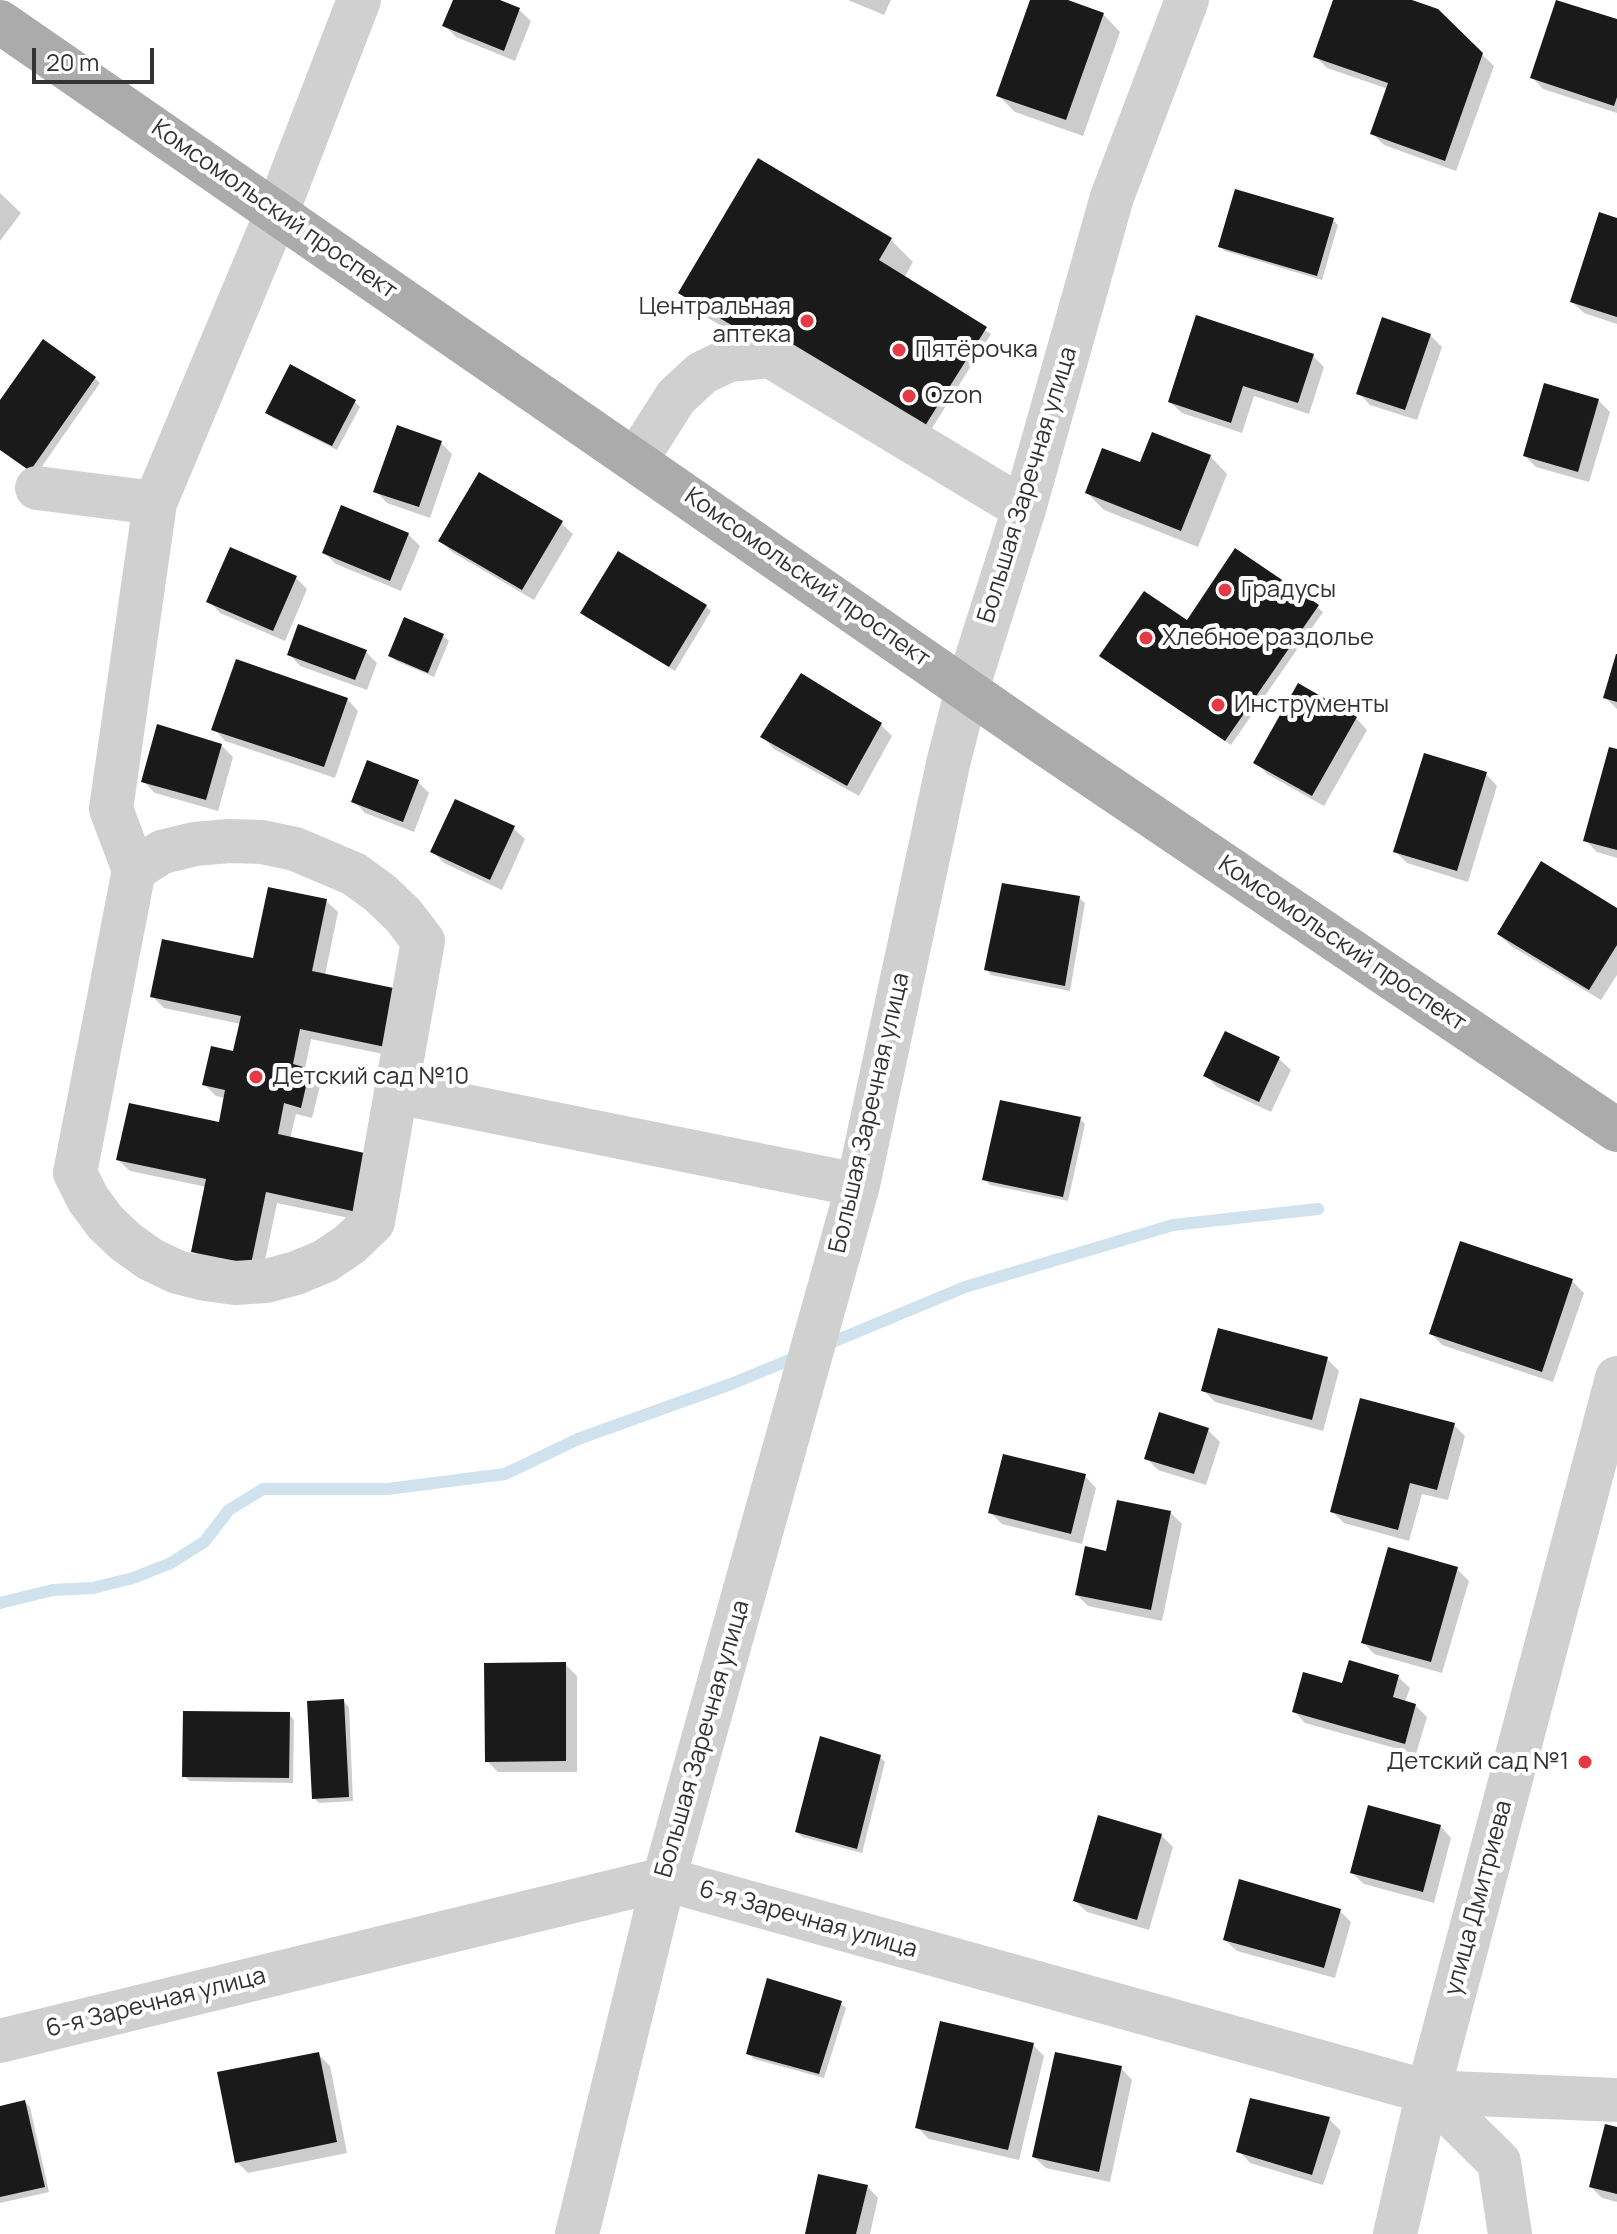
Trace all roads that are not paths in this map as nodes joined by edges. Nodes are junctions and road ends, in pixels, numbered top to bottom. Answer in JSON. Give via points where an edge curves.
{"nodes":[{"id":1,"x":359,"y":0,"type":"edge"},
{"id":2,"x":1187,"y":0,"type":"edge"},
{"id":3,"x":0,"y":22,"type":"edge"},
{"id":4,"x":277,"y":212,"type":"junction"},
{"id":5,"x":636,"y":460,"type":"junction"},
{"id":6,"x":37,"y":488,"type":"dead end"},
{"id":7,"x":155,"y":503,"type":"junction"},
{"id":8,"x":1024,"y":509,"type":"junction"},
{"id":9,"x":967,"y":689,"type":"junction"},
{"id":10,"x":134,"y":870,"type":"junction"},
{"id":11,"x":396,"y":1092,"type":"junction"},
{"id":12,"x":1617,"y":1130,"type":"edge"},
{"id":13,"x":858,"y":1185,"type":"junction"},
{"id":14,"x":1617,"y":1378,"type":"edge"},
{"id":15,"x":664,"y":1879,"type":"junction"},
{"id":16,"x":0,"y":2041,"type":"edge"},
{"id":17,"x":1428,"y":2092,"type":"junction"},
{"id":18,"x":1617,"y":2100,"type":"edge"},
{"id":19,"x":577,"y":2234,"type":"edge"},
{"id":20,"x":1395,"y":2234,"type":"edge"},
{"id":21,"x":1510,"y":2234,"type":"edge"}],
"edges":[{"from":1,"to":4,"type":"street"},
{"from":2,"to":8,"type":"street","name":"Большая Заречная улица","via":[[1112,197]]},
{"from":3,"to":4,"type":"main road","name":"Комсомольский проспект"},
{"from":4,"to":5,"type":"main road","name":"Комсомольский проспект"},
{"from":4,"to":7,"type":"street"},
{"from":5,"to":8,"type":"street","via":[[676,397],[702,373],[729,360],[770,356]]},
{"from":5,"to":9,"type":"main road","name":"Комсомольский проспект"},
{"from":6,"to":7,"type":"street"},
{"from":7,"to":10,"type":"street","via":[[111,809]]},
{"from":8,"to":9,"type":"street","name":"Большая Заречная улица"},
{"from":9,"to":12,"type":"main road","name":"Комсомольский проспект"},
{"from":9,"to":13,"type":"street","name":"Большая Заречная улица"},
{"from":10,"to":11,"type":"street","via":[[162,852],[195,844],[262,842],[326,860],[380,893],[423,941]]},
{"from":10,"to":11,"type":"street","via":[[75,1173],[88,1199],[126,1242],[177,1272],[235,1283],[266,1281],[325,1261],[373,1222]]},
{"from":11,"to":13,"type":"street"},
{"from":13,"to":15,"type":"street","name":"Большая Заречная улица"},
{"from":14,"to":17,"type":"street","name":"улица Дмитриева"},
{"from":15,"to":16,"type":"street","name":"6-я Заречная улица"},
{"from":15,"to":17,"type":"street","name":"6-я Заречная улица"},
{"from":15,"to":19,"type":"street","name":"Большая Заречная улица"},
{"from":17,"to":18,"type":"street","name":"6-я Заречная улица"},
{"from":17,"to":20,"type":"street","name":"улица Дмитриева"},
{"from":17,"to":21,"type":"street","via":[[1499,2162]]}]}
